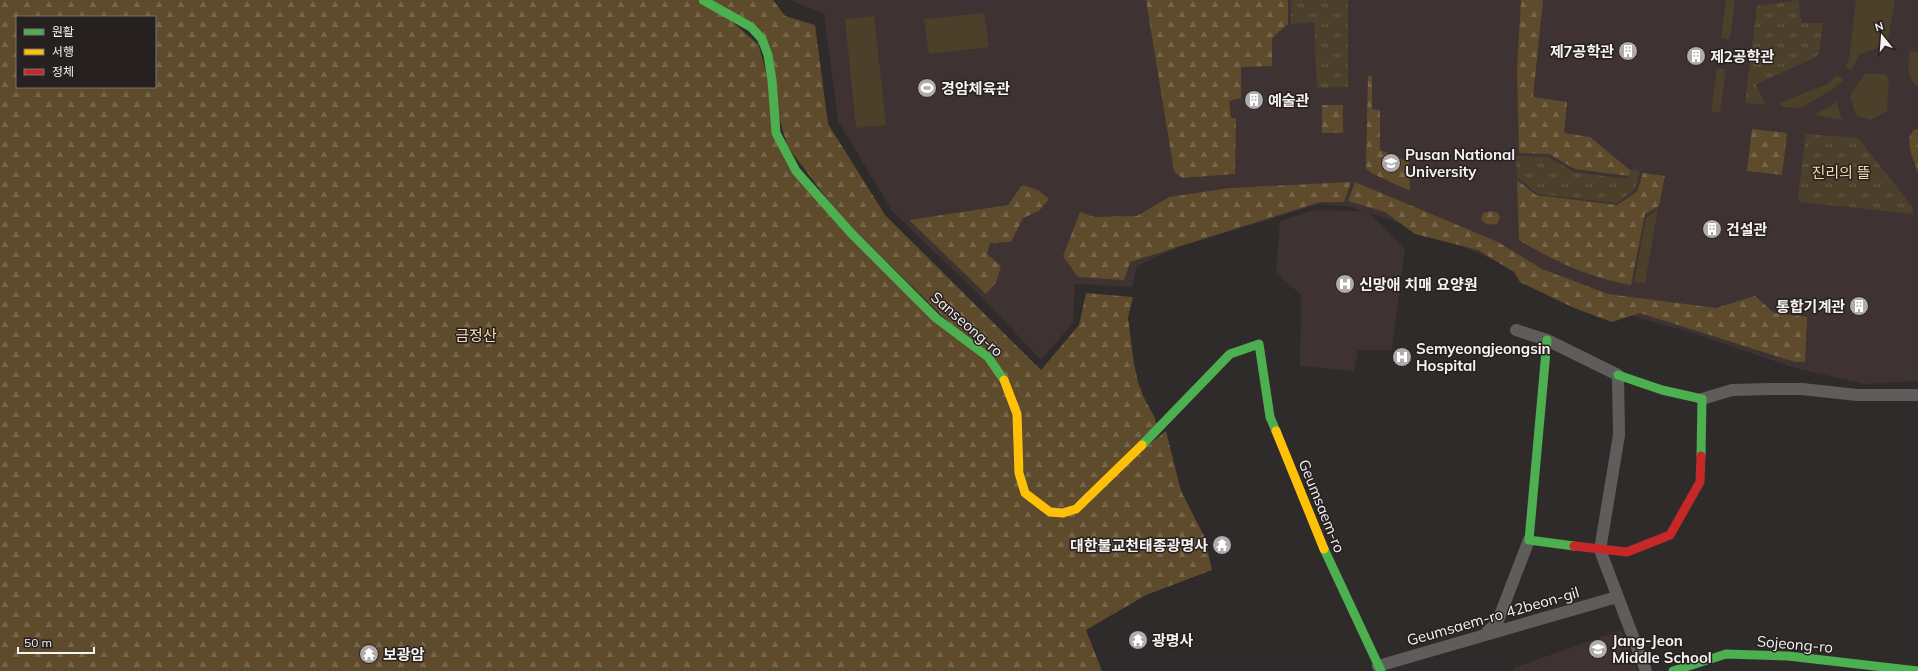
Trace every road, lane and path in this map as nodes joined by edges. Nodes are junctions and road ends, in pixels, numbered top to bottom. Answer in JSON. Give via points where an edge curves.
{"nodes":[{"id":1,"x":703,"y":0,"type":"edge"},
{"id":2,"x":1516,"y":330,"type":"dead end"},
{"id":3,"x":1547,"y":340,"type":"junction"},
{"id":4,"x":1259,"y":344,"type":"joint"},
{"id":5,"x":1618,"y":376,"type":"junction"},
{"id":6,"x":1918,"y":394,"type":"edge"},
{"id":7,"x":1702,"y":399,"type":"junction"},
{"id":8,"x":1530,"y":540,"type":"junction"},
{"id":9,"x":1600,"y":550,"type":"junction"},
{"id":10,"x":1617,"y":597,"type":"junction"},
{"id":11,"x":1485,"y":634,"type":"junction"},
{"id":12,"x":1380,"y":669,"type":"edge"},
{"id":13,"x":1918,"y":670,"type":"edge"},
{"id":14,"x":1646,"y":671,"type":"edge"},
{"id":15,"x":1673,"y":671,"type":"edge"}],
"edges":[{"from":1,"to":4,"type":"main road","name":"Sanseong-ro","via":[[748,25],[762,39],[768,55],[772,80],[776,133],[796,171],[851,233],[936,318],[994,364],[1008,387],[1017,413],[1018,456],[1023,488],[1026,494],[1048,512],[1060,513],[1076,508],[1160,427],[1230,354]]},
{"from":2,"to":3,"type":"street"},
{"from":3,"to":5,"type":"street"},
{"from":3,"to":8,"type":"main road"},
{"from":4,"to":12,"type":"main road","name":"Geumsaem-ro","via":[[1270,417],[1334,573]]},
{"from":5,"to":7,"type":"main road"},
{"from":5,"to":9,"type":"street","via":[[1619,435]]},
{"from":6,"to":7,"type":"street","via":[[1857,395],[1802,389],[1770,389],[1732,390]]},
{"from":7,"to":9,"type":"main road","via":[[1700,482],[1670,535],[1627,552]]},
{"from":8,"to":9,"type":"main road"},
{"from":8,"to":11,"type":"street","via":[[1497,622]]},
{"from":9,"to":10,"type":"street"},
{"from":10,"to":11,"type":"street","name":"Geumsaem-ro 42beon-gil"},
{"from":10,"to":14,"type":"street"},
{"from":11,"to":12,"type":"street","name":"Geumsaem-ro 42beon-gil"},
{"from":13,"to":15,"type":"main road","name":"Sojeong-ro","via":[[1788,656],[1726,654]]}]}
